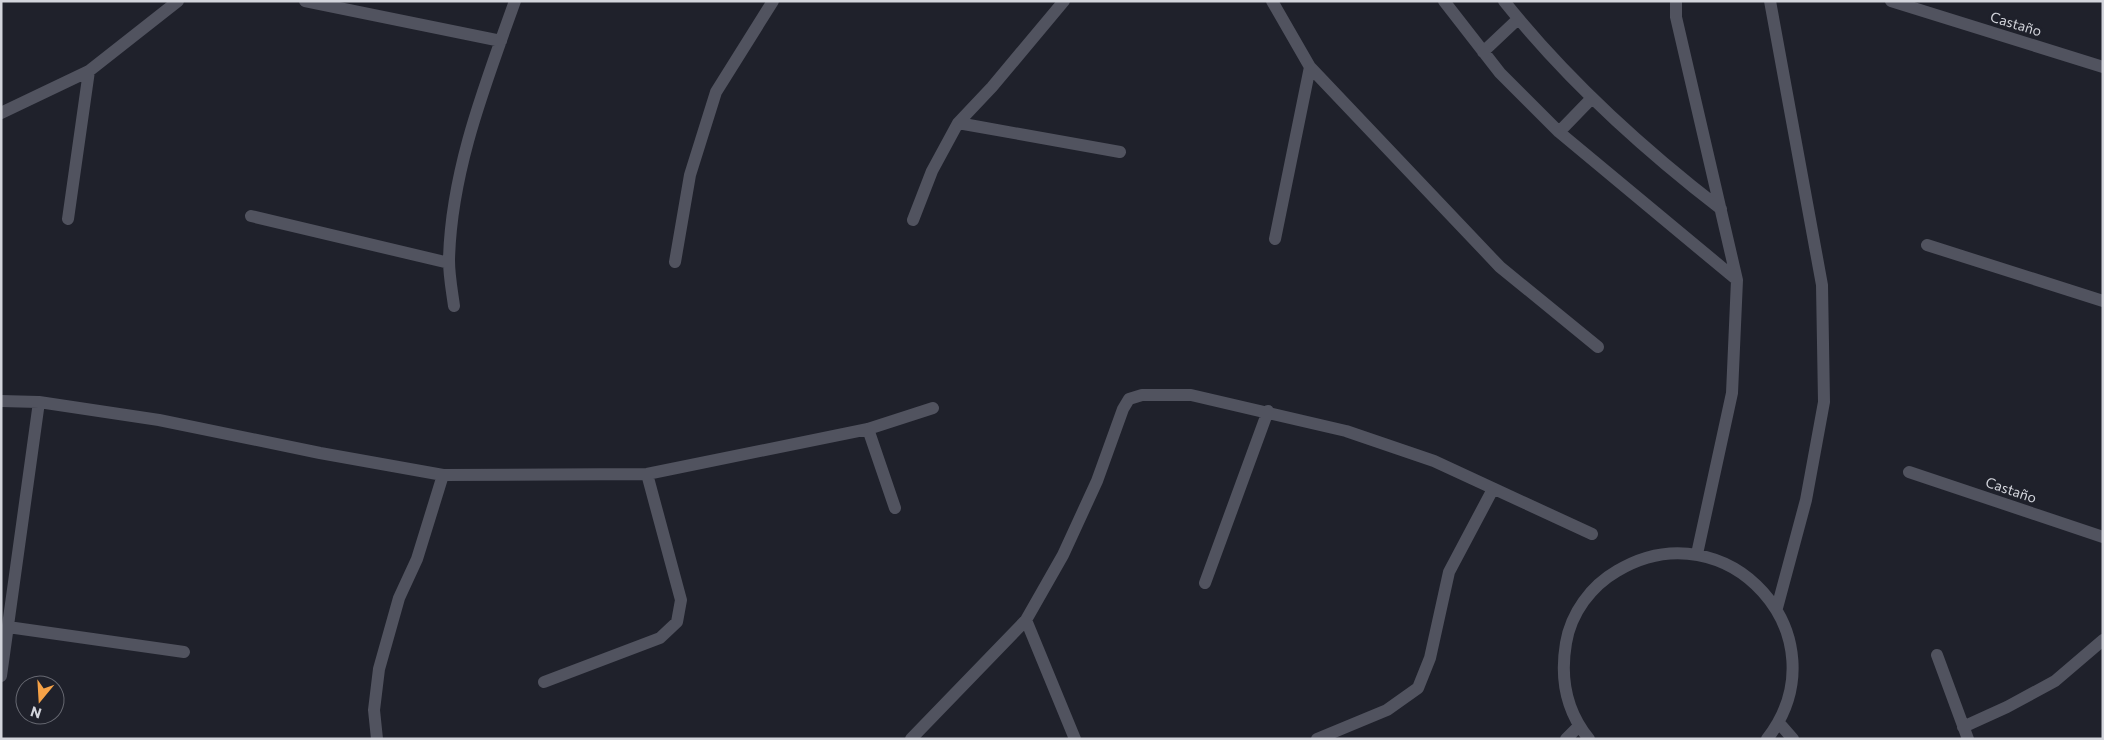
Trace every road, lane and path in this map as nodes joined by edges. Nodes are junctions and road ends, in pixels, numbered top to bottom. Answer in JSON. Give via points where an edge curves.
{"nodes":[{"id":1,"x":178,"y":1,"type":"edge"},
{"id":2,"x":304,"y":1,"type":"edge"},
{"id":3,"x":515,"y":1,"type":"edge"},
{"id":4,"x":773,"y":1,"type":"edge"},
{"id":5,"x":1064,"y":1,"type":"edge"},
{"id":6,"x":1272,"y":1,"type":"edge"},
{"id":7,"x":1444,"y":1,"type":"edge"},
{"id":8,"x":1504,"y":1,"type":"edge"},
{"id":9,"x":1676,"y":1,"type":"edge"},
{"id":10,"x":1770,"y":1,"type":"edge"},
{"id":11,"x":1891,"y":1,"type":"edge"},
{"id":12,"x":1518,"y":19,"type":"junction"},
{"id":13,"x":501,"y":42,"type":"junction"},
{"id":14,"x":1483,"y":52,"type":"junction"},
{"id":15,"x":1310,"y":67,"type":"junction"},
{"id":16,"x":2103,"y":67,"type":"edge"},
{"id":17,"x":89,"y":71,"type":"junction"},
{"id":18,"x":1592,"y":98,"type":"junction"},
{"id":19,"x":1,"y":113,"type":"edge"},
{"id":20,"x":958,"y":123,"type":"junction"},
{"id":21,"x":1559,"y":132,"type":"junction"},
{"id":22,"x":1120,"y":152,"type":"dead end"},
{"id":23,"x":1721,"y":209,"type":"junction"},
{"id":24,"x":251,"y":216,"type":"dead end"},
{"id":25,"x":68,"y":219,"type":"dead end"},
{"id":26,"x":914,"y":220,"type":"dead end"},
{"id":27,"x":1275,"y":238,"type":"dead end"},
{"id":28,"x":1927,"y":244,"type":"dead end"},
{"id":29,"x":675,"y":262,"type":"dead end"},
{"id":30,"x":449,"y":263,"type":"junction"},
{"id":31,"x":1737,"y":280,"type":"junction"},
{"id":32,"x":2103,"y":301,"type":"edge"},
{"id":33,"x":454,"y":306,"type":"dead end"},
{"id":34,"x":1598,"y":347,"type":"dead end"},
{"id":35,"x":1,"y":401,"type":"edge"},
{"id":36,"x":39,"y":402,"type":"junction"},
{"id":37,"x":933,"y":408,"type":"dead end"},
{"id":38,"x":1268,"y":412,"type":"junction"},
{"id":39,"x":868,"y":429,"type":"junction"},
{"id":40,"x":1909,"y":472,"type":"dead end"},
{"id":41,"x":648,"y":474,"type":"junction"},
{"id":42,"x":442,"y":475,"type":"junction"},
{"id":43,"x":1493,"y":489,"type":"junction"},
{"id":44,"x":895,"y":508,"type":"dead end"},
{"id":45,"x":1592,"y":534,"type":"dead end"},
{"id":46,"x":2103,"y":537,"type":"edge"},
{"id":47,"x":1697,"y":554,"type":"junction"},
{"id":48,"x":1205,"y":583,"type":"dead end"},
{"id":49,"x":1777,"y":608,"type":"junction"},
{"id":50,"x":1026,"y":620,"type":"junction"},
{"id":51,"x":8,"y":627,"type":"junction"},
{"id":52,"x":2103,"y":640,"type":"edge"},
{"id":53,"x":184,"y":652,"type":"dead end"},
{"id":54,"x":1937,"y":655,"type":"dead end"},
{"id":55,"x":1,"y":676,"type":"edge"},
{"id":56,"x":544,"y":682,"type":"dead end"},
{"id":57,"x":1779,"y":723,"type":"junction"},
{"id":58,"x":1579,"y":726,"type":"junction"},
{"id":59,"x":1966,"y":733,"type":"edge"},
{"id":60,"x":377,"y":739,"type":"edge"},
{"id":61,"x":911,"y":739,"type":"edge"},
{"id":62,"x":1075,"y":739,"type":"edge"},
{"id":63,"x":1317,"y":739,"type":"edge"},
{"id":64,"x":1566,"y":739,"type":"edge"},
{"id":65,"x":1589,"y":739,"type":"edge"},
{"id":66,"x":1767,"y":739,"type":"edge"},
{"id":67,"x":1793,"y":739,"type":"edge"}],
"edges":[{"from":1,"to":17,"type":"street"},
{"from":2,"to":13,"type":"street"},
{"from":3,"to":13,"type":"street"},
{"from":4,"to":29,"type":"street","via":[[716,92],[690,176]]},
{"from":5,"to":20,"type":"street","via":[[1005,73]]},
{"from":6,"to":15,"type":"street"},
{"from":7,"to":14,"type":"street"},
{"from":8,"to":12,"type":"street"},
{"from":9,"to":23,"type":"street","via":[[1676,17]]},
{"from":10,"to":49,"type":"street","via":[[1822,285],[1824,402],[1806,500]]},
{"from":11,"to":16,"type":"street","name":"Castaño"},
{"from":12,"to":14,"type":"street"},
{"from":12,"to":18,"type":"street"},
{"from":13,"to":30,"type":"street","via":[[460,170]]},
{"from":14,"to":21,"type":"street"},
{"from":15,"to":27,"type":"street"},
{"from":15,"to":34,"type":"street","via":[[1500,266]]},
{"from":17,"to":19,"type":"street"},
{"from":17,"to":25,"type":"street"},
{"from":18,"to":21,"type":"street"},
{"from":18,"to":23,"type":"street","via":[[1666,167]]},
{"from":20,"to":22,"type":"street"},
{"from":20,"to":26,"type":"street","via":[[932,171]]},
{"from":21,"to":31,"type":"street"},
{"from":23,"to":31,"type":"street"},
{"from":24,"to":30,"type":"street"},
{"from":28,"to":32,"type":"street"},
{"from":30,"to":33,"type":"street"},
{"from":31,"to":47,"type":"street","via":[[1732,393]]},
{"from":35,"to":36,"type":"street"},
{"from":36,"to":42,"type":"street","via":[[159,420]]},
{"from":36,"to":51,"type":"street"},
{"from":37,"to":39,"type":"street"},
{"from":38,"to":43,"type":"street","via":[[1346,431],[1434,461]]},
{"from":38,"to":48,"type":"street"},
{"from":38,"to":50,"type":"street","via":[[1191,395],[1142,395],[1129,399],[1063,555]]},
{"from":39,"to":41,"type":"street"},
{"from":39,"to":44,"type":"street"},
{"from":40,"to":46,"type":"street","name":"Castaño"},
{"from":41,"to":42,"type":"street"},
{"from":41,"to":56,"type":"street","via":[[681,600],[677,622],[660,638]]},
{"from":42,"to":60,"type":"street","via":[[417,559],[399,598],[378,669],[374,710]]},
{"from":43,"to":45,"type":"street"},
{"from":43,"to":63,"type":"street","via":[[1449,572],[1430,658],[1418,688],[1387,710]]},
{"from":47,"to":49,"type":"street","via":[[1729,564],[1756,583]]},
{"from":47,"to":58,"type":"street","via":[[1664,553],[1633,561],[1605,578],[1582,602],[1568,632],[1562,664],[1566,696]]},
{"from":49,"to":57,"type":"street","via":[[1792,645],[1792,685]]},
{"from":50,"to":61,"type":"street"},
{"from":50,"to":62,"type":"street"},
{"from":51,"to":53,"type":"street"},
{"from":51,"to":55,"type":"street"},
{"from":52,"to":59,"type":"street","via":[[2054,681]]},
{"from":54,"to":59,"type":"street"},
{"from":57,"to":66,"type":"street"},
{"from":57,"to":67,"type":"street"},
{"from":58,"to":64,"type":"street"},
{"from":58,"to":65,"type":"street"}]}
